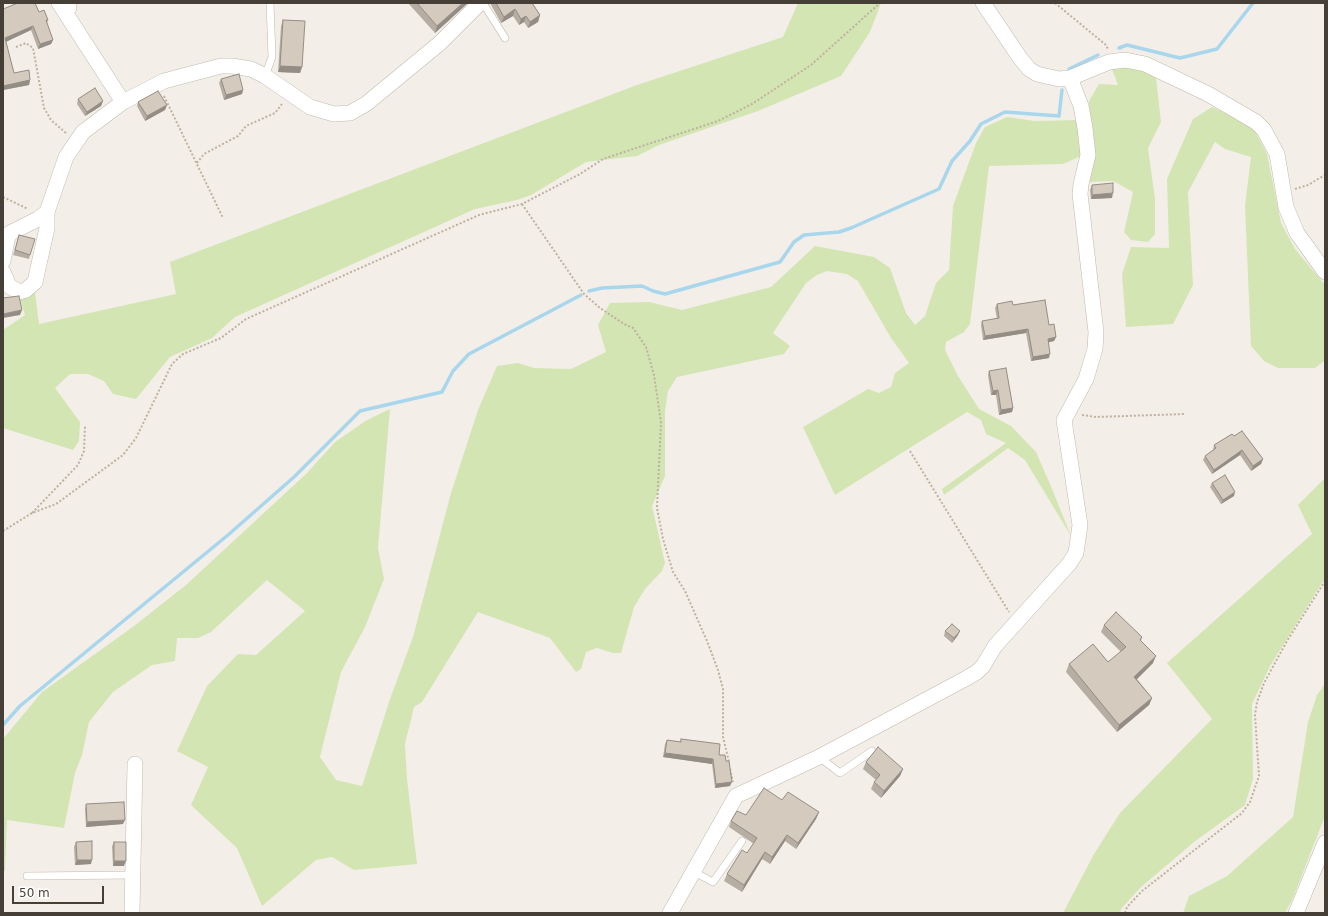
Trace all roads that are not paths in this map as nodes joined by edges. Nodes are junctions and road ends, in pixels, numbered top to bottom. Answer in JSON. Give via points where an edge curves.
{"nodes":[{"id":1,"x":270,"y":3,"type":"edge"},
{"id":2,"x":481,"y":3,"type":"edge"},
{"id":3,"x":983,"y":3,"type":"edge"},
{"id":4,"x":66,"y":7,"type":"edge"},
{"id":5,"x":505,"y":38,"type":"dead end"},
{"id":6,"x":265,"y":76,"type":"junction"},
{"id":7,"x":1070,"y":78,"type":"junction"},
{"id":8,"x":123,"y":102,"type":"junction"},
{"id":9,"x":47,"y":212,"type":"junction"},
{"id":10,"x":3,"y":260,"type":"edge"},
{"id":11,"x":3,"y":272,"type":"edge"},
{"id":12,"x":1325,"y":272,"type":"edge"},
{"id":13,"x":872,"y":751,"type":"dead end"},
{"id":14,"x":819,"y":757,"type":"junction"},
{"id":15,"x":136,"y":764,"type":"dead end"},
{"id":16,"x":742,"y":841,"type":"dead end"},
{"id":17,"x":1325,"y":843,"type":"edge"},
{"id":18,"x":694,"y":872,"type":"junction"},
{"id":19,"x":133,"y":875,"type":"junction"},
{"id":20,"x":27,"y":876,"type":"dead end"},
{"id":21,"x":132,"y":913,"type":"edge"},
{"id":22,"x":670,"y":913,"type":"edge"},
{"id":23,"x":1296,"y":913,"type":"edge"}],
"edges":[{"from":1,"to":6,"type":"lane","via":[[272,58]]},
{"from":2,"to":5,"type":"lane"},
{"from":2,"to":6,"type":"street","via":[[440,44],[366,104],[350,113],[334,114],[310,106]]},
{"from":3,"to":7,"type":"street","via":[[1029,69],[1048,77]]},
{"from":4,"to":8,"type":"street"},
{"from":6,"to":8,"type":"street","via":[[251,69],[221,66],[158,84]]},
{"from":7,"to":12,"type":"street","via":[[1109,62],[1125,60],[1145,64],[1208,94],[1256,122],[1264,130],[1277,154],[1286,207],[1297,233]]},
{"from":7,"to":14,"type":"street","via":[[1082,106],[1088,156],[1080,194],[1096,332],[1095,350],[1086,379],[1064,420],[1080,525],[1076,552],[1069,564],[995,646],[983,666],[971,676]]},
{"from":8,"to":9,"type":"street","via":[[84,132],[66,157]]},
{"from":9,"to":10,"type":"street","via":[[10,233]]},
{"from":9,"to":11,"type":"street","via":[[47,228],[35,282],[26,290],[19,292],[9,286]]},
{"from":13,"to":14,"type":"lane","via":[[840,773]]},
{"from":14,"to":18,"type":"street","via":[[736,796]]},
{"from":15,"to":19,"type":"street"},
{"from":16,"to":18,"type":"lane","via":[[713,882]]},
{"from":17,"to":23,"type":"street"},
{"from":18,"to":22,"type":"street"},
{"from":19,"to":20,"type":"lane"},
{"from":19,"to":21,"type":"street"}]}
